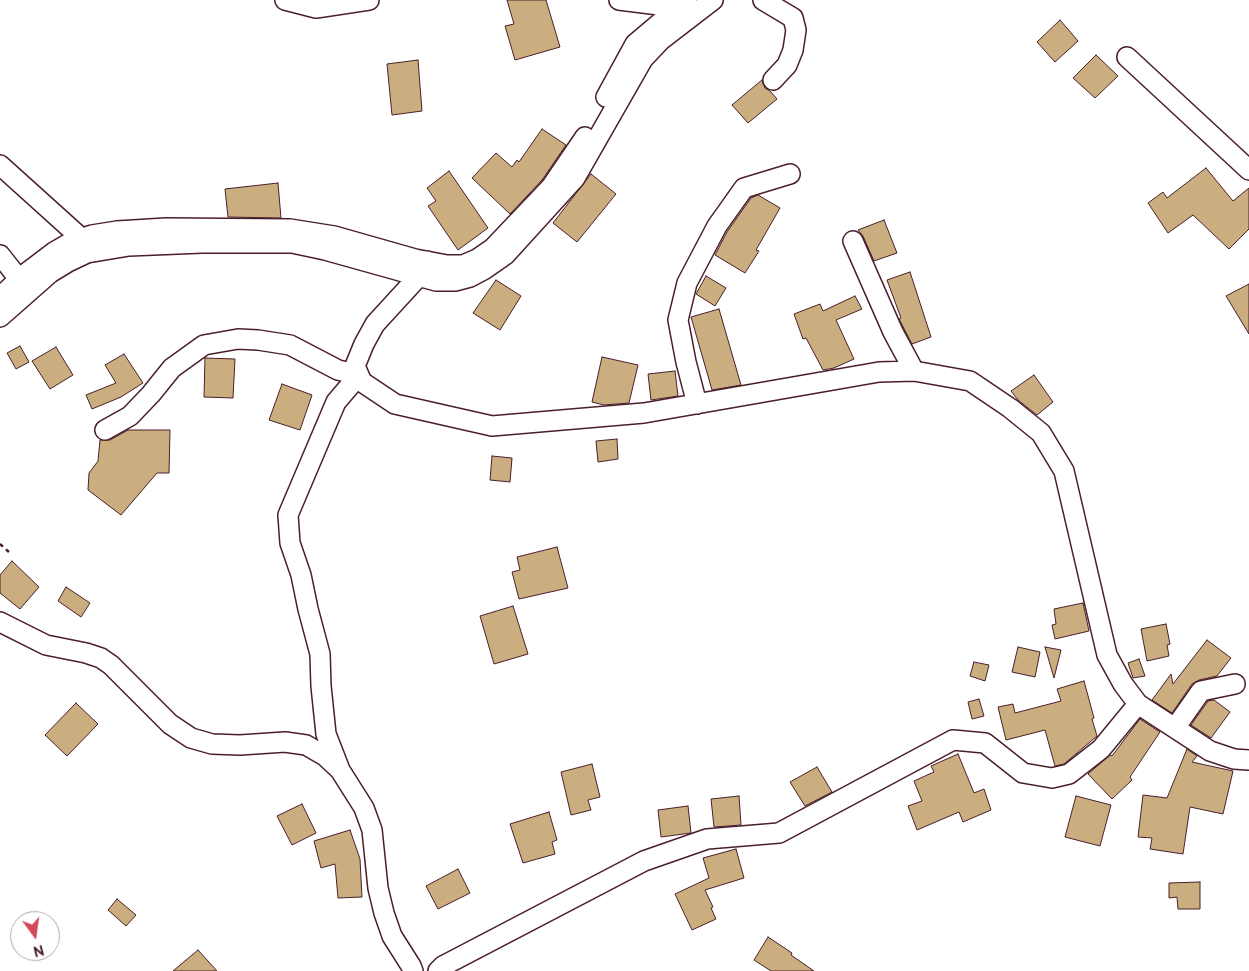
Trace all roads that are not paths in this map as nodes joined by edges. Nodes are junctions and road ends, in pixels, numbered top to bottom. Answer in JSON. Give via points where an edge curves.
{"nodes":[{"id":1,"x":284,"y":0,"type":"edge"},
{"id":2,"x":370,"y":0,"type":"edge"},
{"id":3,"x":682,"y":0,"type":"edge"},
{"id":4,"x":687,"y":0,"type":"edge"},
{"id":5,"x":713,"y":0,"type":"edge"},
{"id":6,"x":763,"y":0,"type":"edge"},
{"id":7,"x":631,"y":4,"type":"edge"},
{"id":8,"x":662,"y":20,"type":"junction"},
{"id":9,"x":684,"y":21,"type":"junction"},
{"id":10,"x":642,"y":37,"type":"junction"},
{"id":11,"x":661,"y":40,"type":"junction"},
{"id":12,"x":1127,"y":58,"type":"dead end"},
{"id":13,"x":773,"y":80,"type":"dead end"},
{"id":14,"x":0,"y":165,"type":"edge"},
{"id":15,"x":1249,"y":170,"type":"edge"},
{"id":16,"x":790,"y":174,"type":"dead end"},
{"id":17,"x":853,"y":241,"type":"dead end"},
{"id":18,"x":84,"y":246,"type":"junction"},
{"id":19,"x":0,"y":255,"type":"edge"},
{"id":20,"x":423,"y":269,"type":"junction"},
{"id":21,"x":23,"y":286,"type":"junction"},
{"id":22,"x":0,"y":297,"type":"edge"},
{"id":23,"x":0,"y":317,"type":"edge"},
{"id":24,"x":914,"y":371,"type":"junction"},
{"id":25,"x":359,"y":375,"type":"junction"},
{"id":26,"x":698,"y":404,"type":"junction"},
{"id":27,"x":105,"y":430,"type":"dead end"},
{"id":28,"x":0,"y":622,"type":"edge"},
{"id":29,"x":1235,"y":684,"type":"dead end"},
{"id":30,"x":1138,"y":704,"type":"junction"},
{"id":31,"x":1175,"y":728,"type":"junction"},
{"id":32,"x":1249,"y":760,"type":"edge"},
{"id":33,"x":340,"y":770,"type":"junction"},
{"id":34,"x":413,"y":971,"type":"edge"},
{"id":35,"x":438,"y":971,"type":"edge"}],
"edges":[{"from":1,"to":2,"type":"street","via":[[316,8]]},
{"from":3,"to":7,"type":"street","via":[[659,5]]},
{"from":4,"to":8,"type":"street"},
{"from":5,"to":9,"type":"street"},
{"from":6,"to":13,"type":"street","via":[[793,18],[796,30],[787,65]]},
{"from":7,"to":8,"type":"street"},
{"from":7,"to":10,"type":"street","via":[[642,24]]},
{"from":8,"to":9,"type":"street"},
{"from":8,"to":10,"type":"street"},
{"from":8,"to":11,"type":"street"},
{"from":9,"to":11,"type":"street"},
{"from":10,"to":20,"type":"street","via":[[635,44],[582,143],[551,187],[493,248],[477,259]]},
{"from":11,"to":20,"type":"street","via":[[643,59],[575,178],[505,255],[470,277],[455,281],[436,281]]},
{"from":12,"to":15,"type":"street"},
{"from":14,"to":18,"type":"street"},
{"from":16,"to":26,"type":"street","via":[[744,188],[717,226],[687,283],[678,320]]},
{"from":17,"to":24,"type":"street"},
{"from":18,"to":20,"type":"street","via":[[292,243]]},
{"from":18,"to":21,"type":"street","via":[[54,252]]},
{"from":19,"to":21,"type":"street"},
{"from":20,"to":25,"type":"street","via":[[376,324],[355,366]]},
{"from":21,"to":22,"type":"street"},
{"from":21,"to":23,"type":"street"},
{"from":24,"to":26,"type":"street","via":[[879,372]]},
{"from":24,"to":30,"type":"street","via":[[970,381],[1041,433],[1064,471],[1107,655]]},
{"from":25,"to":26,"type":"street","via":[[362,382],[395,404],[492,426],[644,413]]},
{"from":25,"to":27,"type":"street","via":[[338,370],[290,345],[238,339],[204,345],[172,368],[130,416]]},
{"from":25,"to":33,"type":"street","via":[[336,402],[288,515],[290,543],[320,654],[326,734]]},
{"from":28,"to":33,"type":"street","via":[[46,645],[101,658],[170,724],[191,738],[212,744],[285,742],[306,746],[325,756]]},
{"from":29,"to":31,"type":"street","via":[[1202,691]]},
{"from":30,"to":31,"type":"street"},
{"from":30,"to":35,"type":"street","via":[[1101,749],[1069,774],[1052,778],[1023,773],[985,743],[953,740],[779,833],[707,839],[644,862]]},
{"from":31,"to":32,"type":"street","via":[[1210,751]]},
{"from":33,"to":34,"type":"street","via":[[364,808],[372,830],[384,913],[392,936]]}]}
